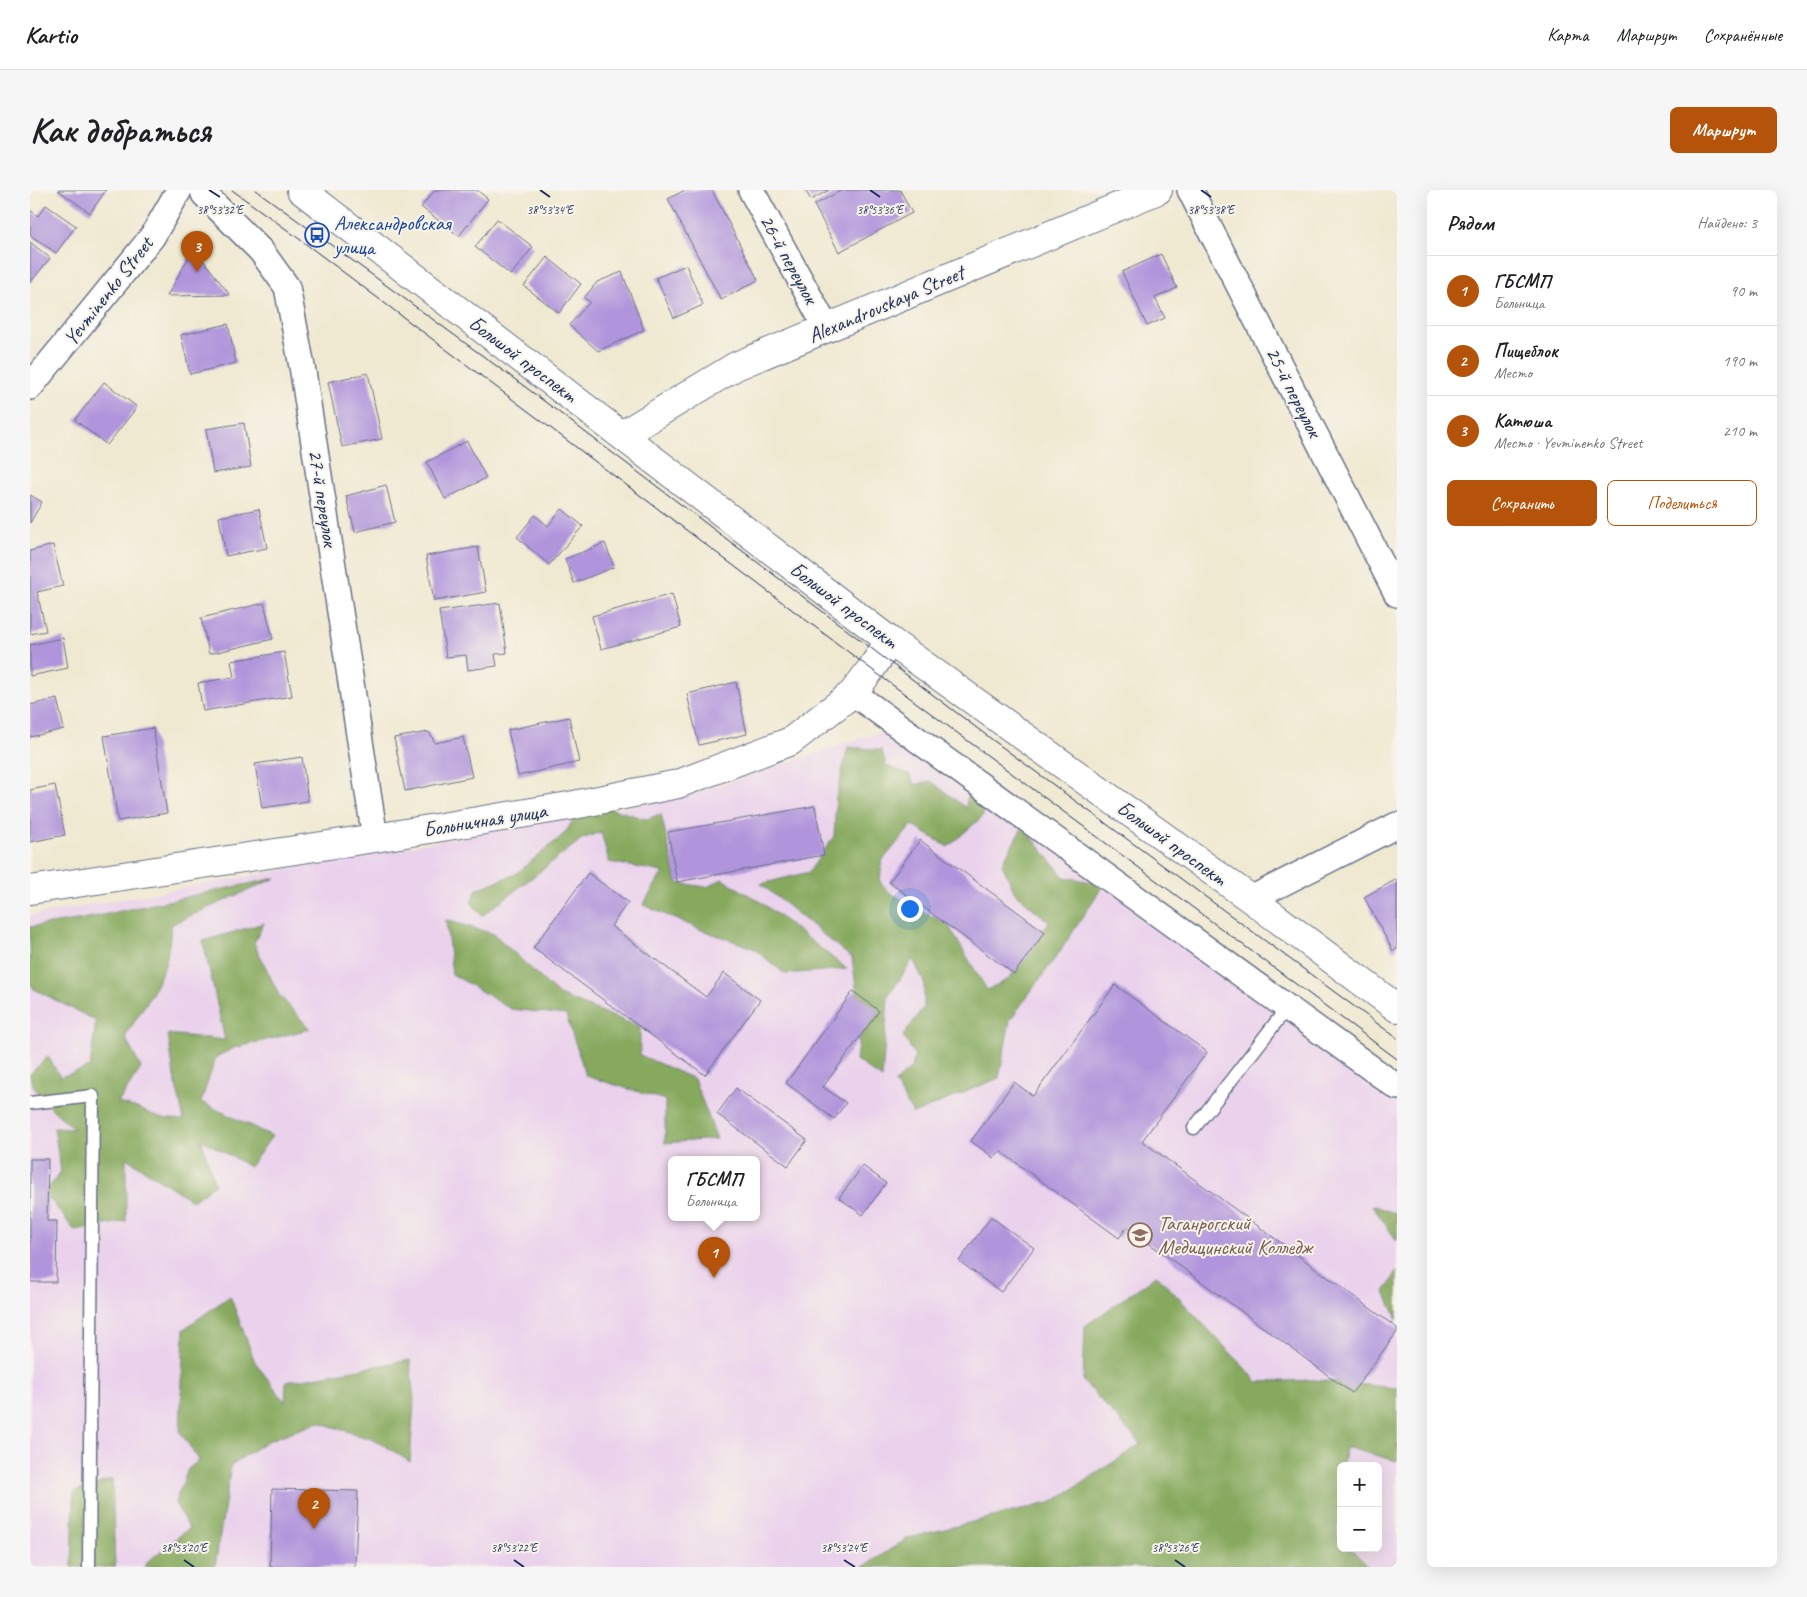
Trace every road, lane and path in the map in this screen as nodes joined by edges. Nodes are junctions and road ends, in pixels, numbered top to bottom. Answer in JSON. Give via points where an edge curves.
{"nodes":[{"id":1,"x":180,"y":190,"type":"edge"},
{"id":2,"x":203,"y":190,"type":"edge"},
{"id":3,"x":301,"y":190,"type":"edge"},
{"id":4,"x":751,"y":190,"type":"edge"},
{"id":5,"x":1158,"y":190,"type":"edge"},
{"id":6,"x":1190,"y":190,"type":"edge"},
{"id":7,"x":827,"y":328,"type":"junction"},
{"id":8,"x":30,"y":387,"type":"edge"},
{"id":9,"x":622,"y":435,"type":"junction"},
{"id":10,"x":1397,"y":594,"type":"edge"},
{"id":11,"x":890,"y":641,"type":"junction"},
{"id":12,"x":853,"y":692,"type":"junction"},
{"id":13,"x":1397,"y":825,"type":"edge"},
{"id":14,"x":376,"y":838,"type":"junction"},
{"id":15,"x":30,"y":890,"type":"edge"},
{"id":16,"x":1251,"y":899,"type":"junction"},
{"id":17,"x":1287,"y":1008,"type":"junction"},
{"id":18,"x":1397,"y":1008,"type":"edge"},
{"id":19,"x":1397,"y":1087,"type":"edge"},
{"id":20,"x":30,"y":1104,"type":"edge"},
{"id":21,"x":1194,"y":1128,"type":"dead end"},
{"id":22,"x":89,"y":1567,"type":"edge"}],
"edges":[{"from":1,"to":8,"type":"street","name":"Yevminenko Street","via":[[152,237]]},
{"from":2,"to":14,"type":"street","name":"27-й переулок","via":[[261,251],[287,287],[304,372]]},
{"from":3,"to":9,"type":"main road","name":"Большой проспект"},
{"from":4,"to":7,"type":"street","name":"26-й переулок"},
{"from":5,"to":7,"type":"main road","name":"Alexandrovskaya Street"},
{"from":6,"to":10,"type":"street","name":"25-й переулок"},
{"from":7,"to":9,"type":"main road","name":"Alexandrovskaya Street","via":[[736,366]]},
{"from":9,"to":11,"type":"main road","name":"Большой проспект"},
{"from":11,"to":12,"type":"main road","name":"Больничная улица"},
{"from":11,"to":16,"type":"main road","name":"Большой проспект"},
{"from":12,"to":14,"type":"main road","name":"Больничная улица","via":[[791,741],[678,784]]},
{"from":12,"to":17,"type":"street"},
{"from":13,"to":16,"type":"street"},
{"from":14,"to":15,"type":"main road","name":"Больничная улица"},
{"from":16,"to":18,"type":"main road","name":"Большой проспект"},
{"from":17,"to":19,"type":"street"},
{"from":17,"to":21,"type":"lane"},
{"from":20,"to":22,"type":"lane","via":[[92,1096]]}]}
